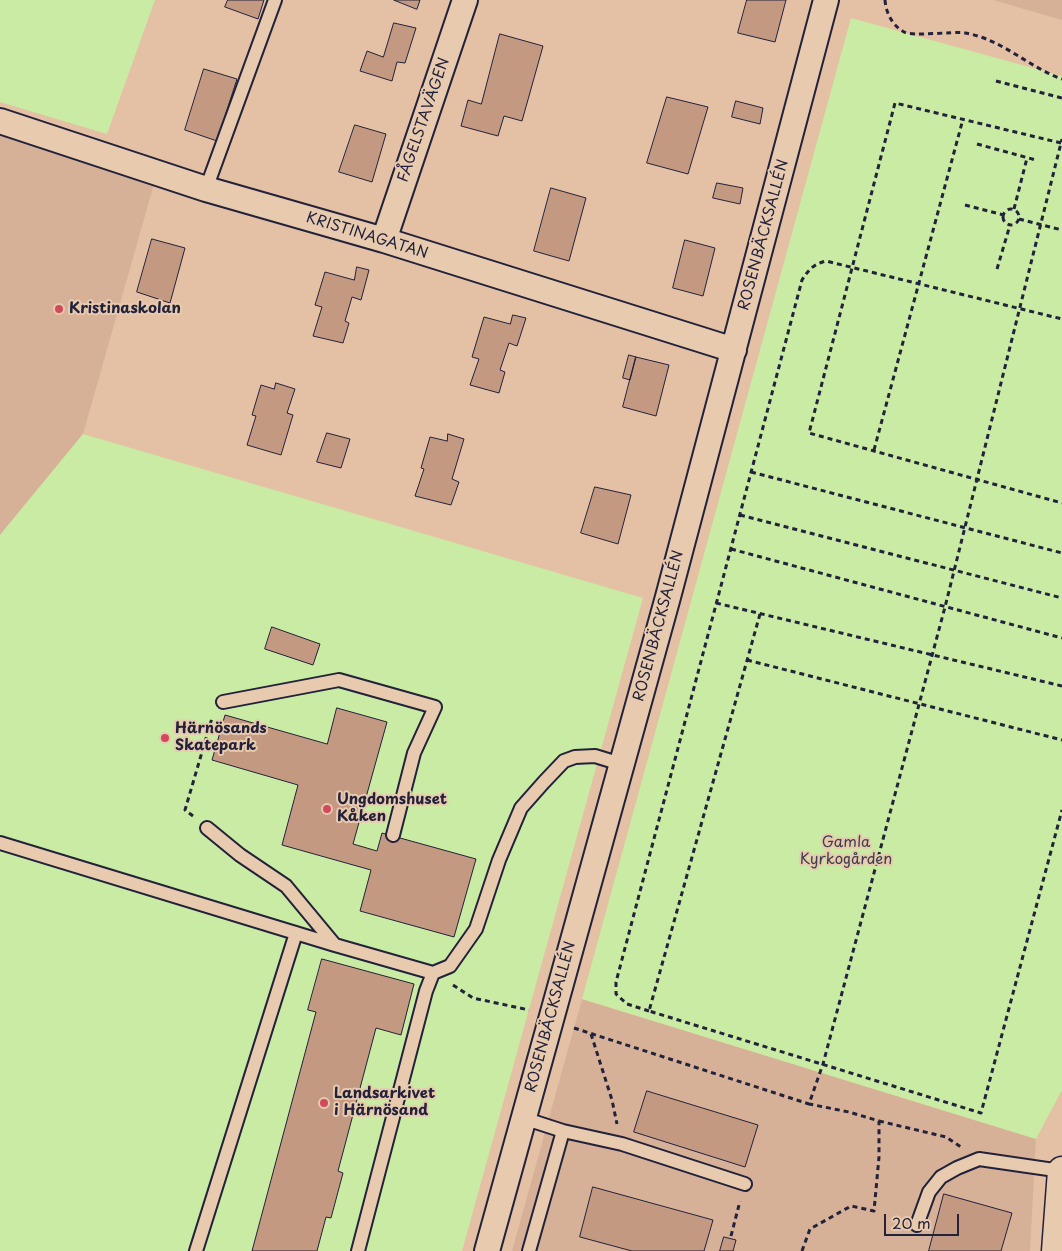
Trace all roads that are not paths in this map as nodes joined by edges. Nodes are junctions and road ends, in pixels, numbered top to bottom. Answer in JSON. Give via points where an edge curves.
{"nodes":[{"id":1,"x":274,"y":0,"type":"edge"},
{"id":2,"x":465,"y":0,"type":"edge"},
{"id":3,"x":826,"y":0,"type":"edge"},
{"id":4,"x":0,"y":122,"type":"edge"},
{"id":5,"x":206,"y":189,"type":"junction"},
{"id":6,"x":384,"y":240,"type":"junction"},
{"id":7,"x":734,"y":350,"type":"junction"},
{"id":8,"x":223,"y":702,"type":"road end"},
{"id":9,"x":621,"y":764,"type":"junction"},
{"id":10,"x":207,"y":828,"type":"road end"},
{"id":11,"x":393,"y":835,"type":"dead end"},
{"id":12,"x":0,"y":843,"type":"edge"},
{"id":13,"x":296,"y":934,"type":"junction"},
{"id":14,"x":335,"y":945,"type":"junction"},
{"id":15,"x":433,"y":973,"type":"junction"},
{"id":16,"x":523,"y":1118,"type":"junction"},
{"id":17,"x":563,"y":1131,"type":"junction"},
{"id":18,"x":1062,"y":1171,"type":"edge"},
{"id":19,"x":745,"y":1184,"type":"road end"},
{"id":20,"x":917,"y":1225,"type":"dead end"},
{"id":21,"x":533,"y":1250,"type":"edge"},
{"id":22,"x":196,"y":1251,"type":"edge"},
{"id":23,"x":358,"y":1251,"type":"edge"},
{"id":24,"x":487,"y":1251,"type":"edge"},
{"id":25,"x":1056,"y":1251,"type":"edge"}],
"edges":[{"from":1,"to":5,"type":"lane"},
{"from":2,"to":6,"type":"street","name":"FÅGELSTAVÄGEN"},
{"from":3,"to":7,"type":"street","name":"ROSENBÄCKSALLÉN"},
{"from":4,"to":5,"type":"street","name":"KRISTINAGATAN"},
{"from":5,"to":6,"type":"street","name":"KRISTINAGATAN"},
{"from":6,"to":7,"type":"street","name":"KRISTINAGATAN"},
{"from":7,"to":9,"type":"street","name":"ROSENBÄCKSALLÉN"},
{"from":8,"to":11,"type":"lane","via":[[339,680],[434,707],[414,754]]},
{"from":9,"to":15,"type":"lane","via":[[595,756],[575,757],[564,761],[544,782],[521,808],[476,929],[450,966]]},
{"from":9,"to":16,"type":"street","name":"ROSENBÄCKSALLÉN"},
{"from":10,"to":14,"type":"lane","via":[[240,856],[286,886]]},
{"from":12,"to":13,"type":"lane"},
{"from":13,"to":14,"type":"lane"},
{"from":13,"to":22,"type":"lane"},
{"from":14,"to":15,"type":"lane"},
{"from":15,"to":23,"type":"lane"},
{"from":16,"to":17,"type":"lane"},
{"from":16,"to":24,"type":"street","name":"ROSENBÄCKSALLÉN"},
{"from":17,"to":19,"type":"lane","via":[[622,1144]]},
{"from":17,"to":21,"type":"lane"},
{"from":18,"to":20,"type":"lane","via":[[979,1159],[941,1177],[929,1192]]},
{"from":18,"to":25,"type":"main road"}]}
